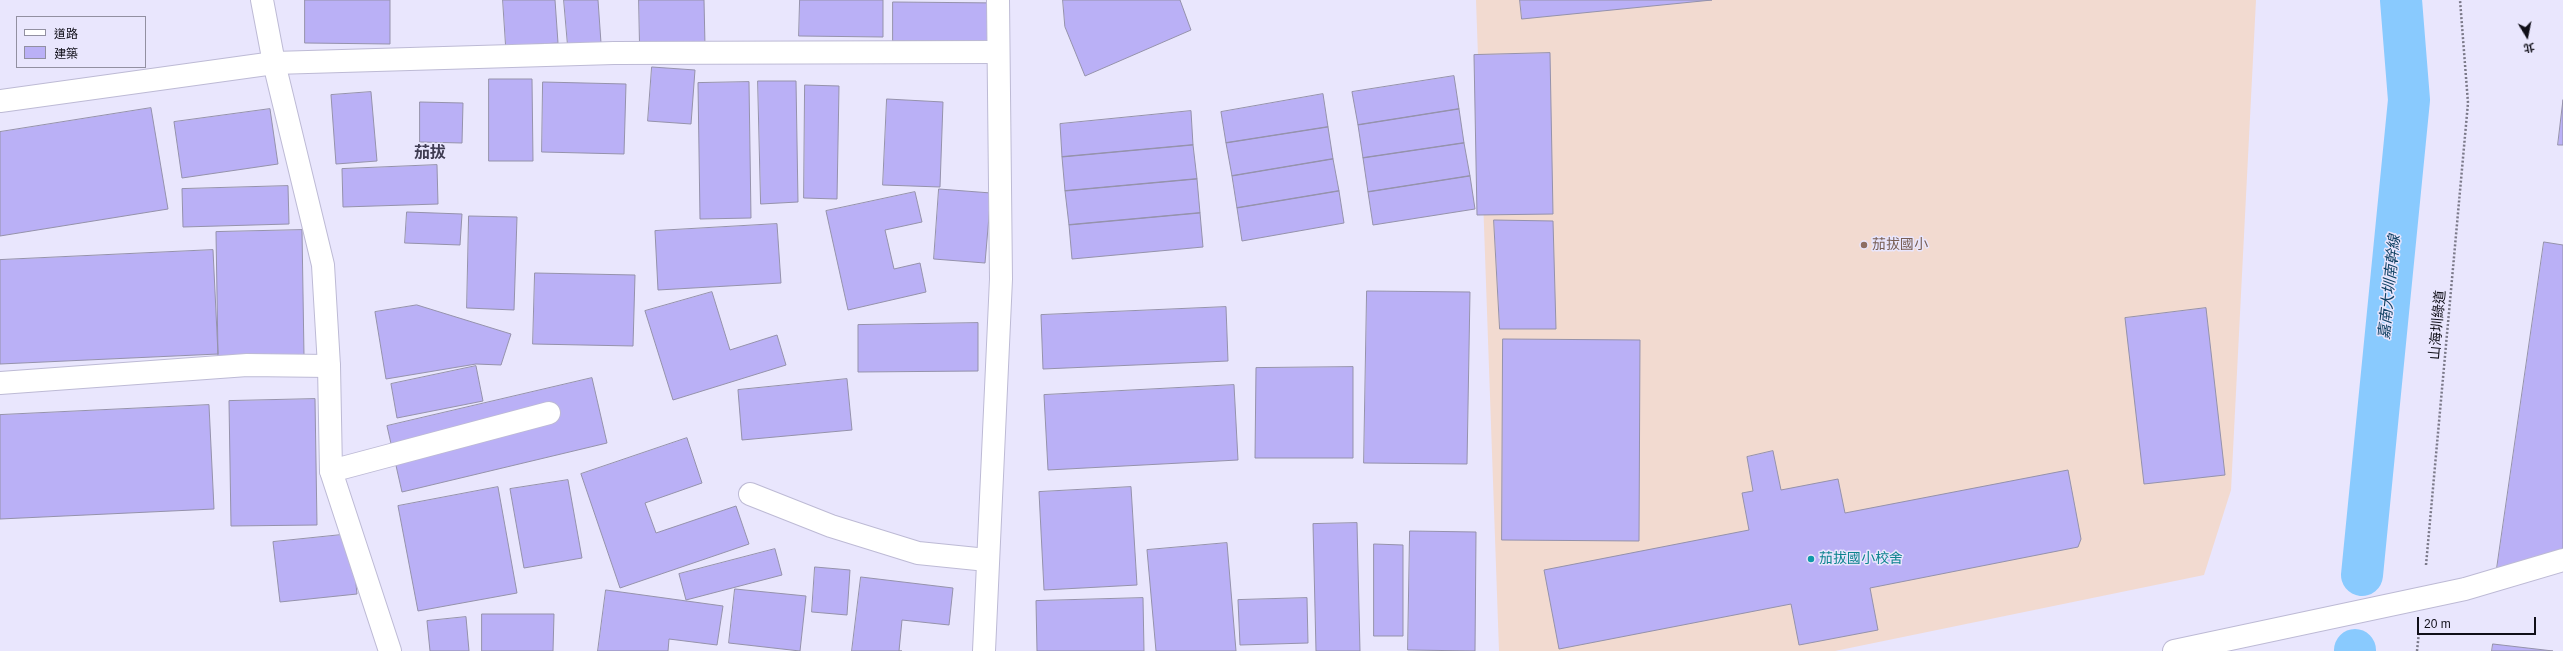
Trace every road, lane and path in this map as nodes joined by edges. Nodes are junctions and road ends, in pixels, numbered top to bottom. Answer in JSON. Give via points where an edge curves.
{"nodes":[{"id":1,"x":262,"y":0,"type":"edge"},
{"id":2,"x":998,"y":0,"type":"edge"},
{"id":3,"x":2460,"y":0,"type":"edge"},
{"id":4,"x":998,"y":52,"type":"junction"},
{"id":5,"x":274,"y":63,"type":"junction"},
{"id":6,"x":0,"y":101,"type":"edge"},
{"id":7,"x":329,"y":366,"type":"junction"},
{"id":8,"x":0,"y":383,"type":"edge"},
{"id":9,"x":549,"y":413,"type":"dead end"},
{"id":10,"x":331,"y":471,"type":"junction"},
{"id":11,"x":750,"y":494,"type":"dead end"},
{"id":12,"x":987,"y":560,"type":"junction"},
{"id":13,"x":2563,"y":560,"type":"edge"},
{"id":14,"x":2423,"y":598,"type":"junction"},
{"id":15,"x":390,"y":651,"type":"edge"},
{"id":16,"x":984,"y":651,"type":"edge"},
{"id":17,"x":2174,"y":651,"type":"edge"},
{"id":18,"x":2417,"y":651,"type":"edge"}],
"edges":[{"from":1,"to":5,"type":"street"},
{"from":2,"to":4,"type":"street"},
{"from":3,"to":14,"type":"path","name":"山海圳綠道","via":[[2468,103]]},
{"from":4,"to":5,"type":"street","via":[[614,53]]},
{"from":4,"to":12,"type":"street","via":[[1001,279]]},
{"from":5,"to":6,"type":"street"},
{"from":5,"to":7,"type":"street","via":[[323,265]]},
{"from":7,"to":8,"type":"street","via":[[247,365]]},
{"from":7,"to":10,"type":"street"},
{"from":9,"to":10,"type":"street"},
{"from":10,"to":15,"type":"street"},
{"from":11,"to":12,"type":"street","via":[[831,526],[918,553]]},
{"from":12,"to":16,"type":"street"},
{"from":13,"to":14,"type":"street","via":[[2464,589]]},
{"from":14,"to":17,"type":"street"},
{"from":14,"to":18,"type":"path","name":"山海圳綠道"}]}
